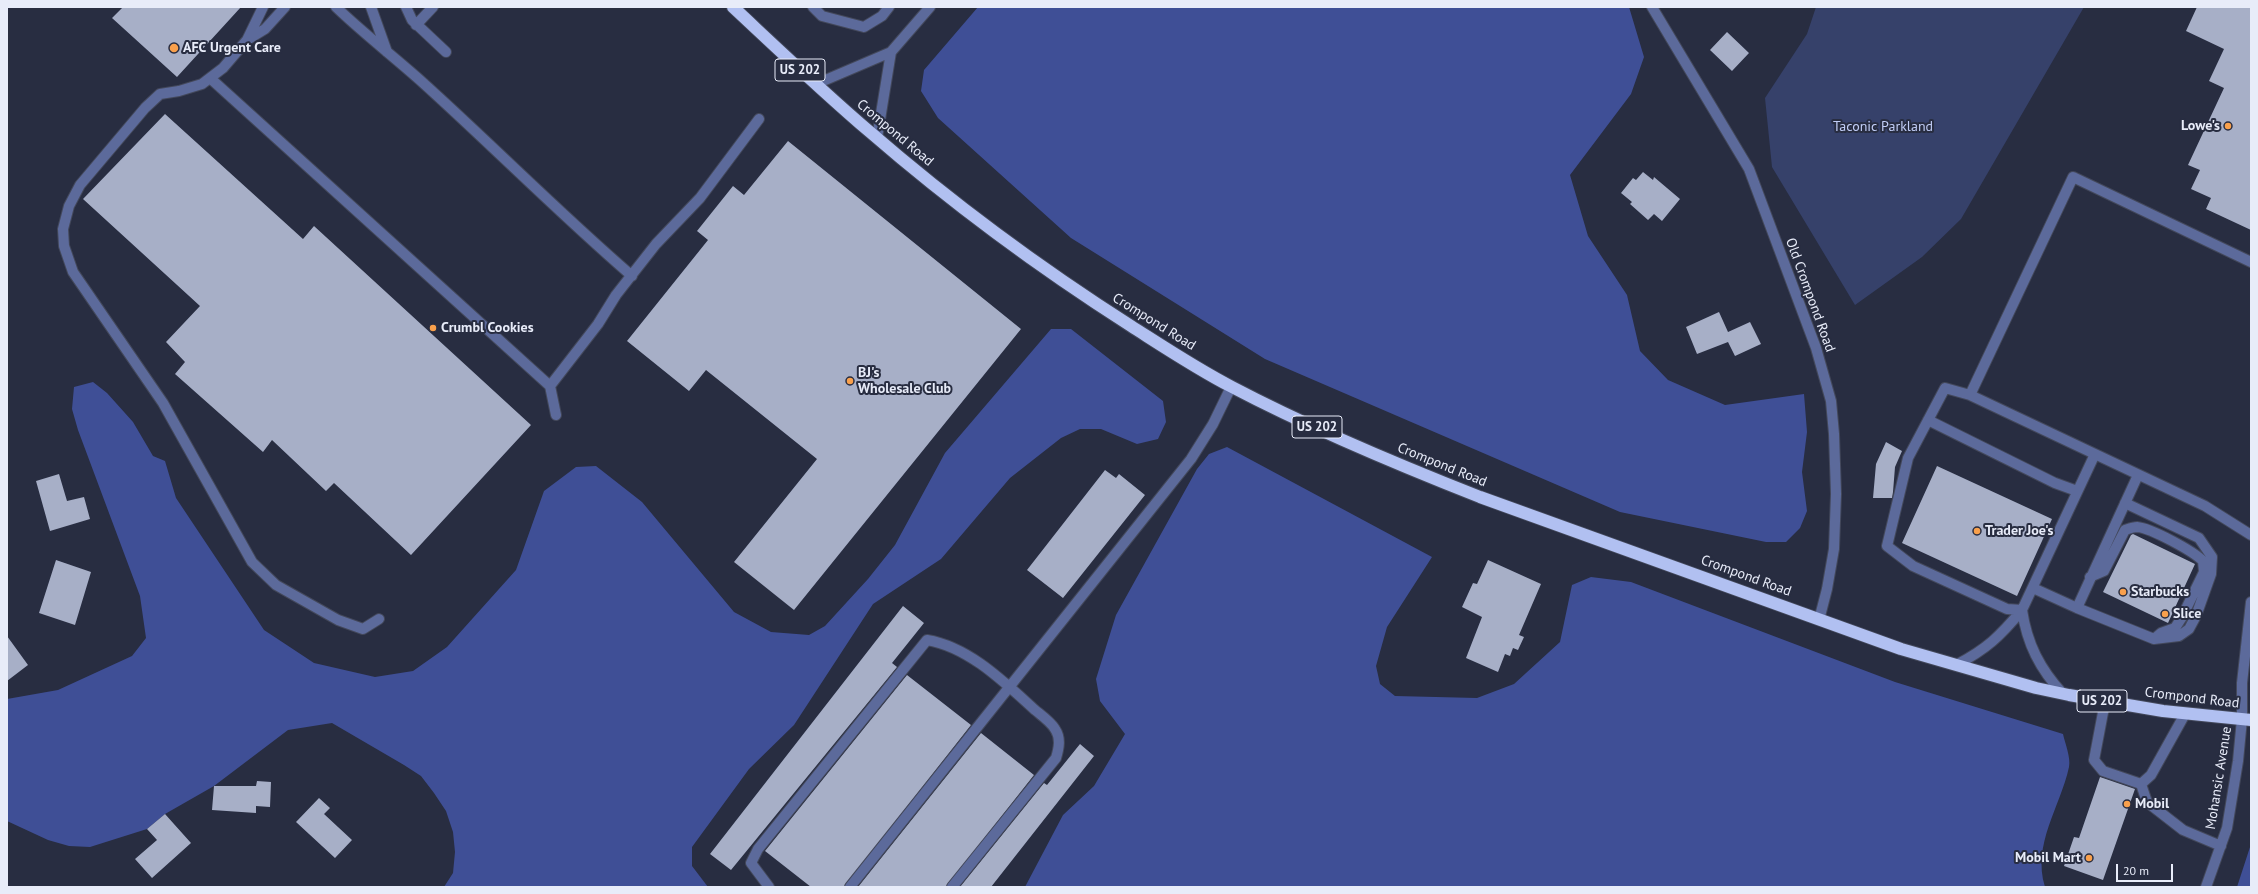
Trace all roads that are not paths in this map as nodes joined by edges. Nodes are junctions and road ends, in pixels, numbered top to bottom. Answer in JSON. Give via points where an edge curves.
{"nodes":[{"id":1,"x":263,"y":7,"type":"edge"},
{"id":2,"x":285,"y":7,"type":"edge"},
{"id":3,"x":336,"y":7,"type":"edge"},
{"id":4,"x":371,"y":7,"type":"edge"},
{"id":5,"x":406,"y":7,"type":"edge"},
{"id":6,"x":433,"y":7,"type":"edge"},
{"id":7,"x":733,"y":7,"type":"edge"},
{"id":8,"x":813,"y":7,"type":"edge"},
{"id":9,"x":889,"y":7,"type":"edge"},
{"id":10,"x":930,"y":7,"type":"edge"},
{"id":11,"x":1652,"y":7,"type":"edge"},
{"id":12,"x":416,"y":25,"type":"junction"},
{"id":13,"x":247,"y":40,"type":"junction"},
{"id":14,"x":446,"y":52,"type":"dead end"},
{"id":15,"x":891,"y":52,"type":"junction"},
{"id":16,"x":387,"y":54,"type":"junction"},
{"id":17,"x":210,"y":78,"type":"junction"},
{"id":18,"x":816,"y":84,"type":"junction"},
{"id":19,"x":759,"y":119,"type":"dead end"},
{"id":20,"x":877,"y":138,"type":"junction"},
{"id":21,"x":2251,"y":262,"type":"edge"},
{"id":22,"x":632,"y":276,"type":"junction"},
{"id":23,"x":550,"y":386,"type":"junction"},
{"id":24,"x":1231,"y":386,"type":"junction"},
{"id":25,"x":1970,"y":395,"type":"junction"},
{"id":26,"x":556,"y":415,"type":"dead end"},
{"id":27,"x":1928,"y":420,"type":"junction"},
{"id":28,"x":2095,"y":454,"type":"junction"},
{"id":29,"x":2138,"y":474,"type":"junction"},
{"id":30,"x":2078,"y":491,"type":"junction"},
{"id":31,"x":2125,"y":503,"type":"junction"},
{"id":32,"x":2251,"y":535,"type":"edge"},
{"id":33,"x":2090,"y":577,"type":"junction"},
{"id":34,"x":2033,"y":588,"type":"junction"},
{"id":35,"x":2251,"y":602,"type":"edge"},
{"id":36,"x":2077,"y":608,"type":"junction"},
{"id":37,"x":2022,"y":610,"type":"junction"},
{"id":38,"x":379,"y":619,"type":"dead end"},
{"id":39,"x":1819,"y":620,"type":"junction"},
{"id":40,"x":2154,"y":639,"type":"junction"},
{"id":41,"x":1956,"y":665,"type":"junction"},
{"id":42,"x":1010,"y":686,"type":"junction"},
{"id":43,"x":2063,"y":694,"type":"junction"},
{"id":44,"x":2105,"y":702,"type":"junction"},
{"id":45,"x":2185,"y":714,"type":"junction"},
{"id":46,"x":2246,"y":720,"type":"edge"},
{"id":47,"x":2141,"y":784,"type":"junction"},
{"id":48,"x":2221,"y":846,"type":"junction"},
{"id":49,"x":769,"y":887,"type":"edge"},
{"id":50,"x":850,"y":887,"type":"edge"},
{"id":51,"x":952,"y":887,"type":"edge"},
{"id":52,"x":2206,"y":887,"type":"edge"}],
"edges":[{"from":1,"to":13,"type":"street"},
{"from":2,"to":13,"type":"street","via":[[265,30]]},
{"from":3,"to":16,"type":"street"},
{"from":4,"to":16,"type":"street"},
{"from":5,"to":12,"type":"street"},
{"from":6,"to":12,"type":"street"},
{"from":7,"to":18,"type":"highway","name":"Crompond Road","number":"US 202"},
{"from":8,"to":9,"type":"street","via":[[822,16],[864,27],[882,16]]},
{"from":10,"to":15,"type":"street"},
{"from":11,"to":39,"type":"street","name":"Old Crompond Road","via":[[1749,169],[1816,348],[1831,401],[1836,487],[1834,549]]},
{"from":12,"to":14,"type":"street"},
{"from":13,"to":17,"type":"street","via":[[223,68]]},
{"from":15,"to":18,"type":"street"},
{"from":15,"to":20,"type":"street"},
{"from":16,"to":22,"type":"street","via":[[420,80],[552,205]]},
{"from":17,"to":23,"type":"street"},
{"from":17,"to":38,"type":"street","via":[[202,84],[160,94],[145,108],[80,184],[69,206],[62,229],[64,246],[73,272],[163,403],[252,562],[276,585],[338,620],[363,629]]},
{"from":18,"to":20,"type":"highway","name":"Crompond Road","number":"US 202"},
{"from":19,"to":22,"type":"street","via":[[700,198],[656,244]]},
{"from":20,"to":24,"type":"highway","name":"Crompond Road","number":"US 202","via":[[996,233],[1060,280],[1175,354]]},
{"from":21,"to":25,"type":"street","via":[[2073,177]]},
{"from":22,"to":23,"type":"street"},
{"from":23,"to":26,"type":"street"},
{"from":24,"to":39,"type":"highway","name":"Crompond Road","number":"US 202","via":[[1308,424],[1473,494]]},
{"from":24,"to":42,"type":"street","via":[[1213,424],[1191,459]]},
{"from":25,"to":27,"type":"street","via":[[1945,388]]},
{"from":25,"to":28,"type":"street"},
{"from":27,"to":30,"type":"street","via":[[2055,483]]},
{"from":27,"to":37,"type":"street","via":[[1908,458],[1886,546],[1913,566],[2007,609]]},
{"from":28,"to":29,"type":"street"},
{"from":28,"to":30,"type":"street"},
{"from":29,"to":31,"type":"street"},
{"from":29,"to":32,"type":"street","via":[[2216,512]]},
{"from":30,"to":34,"type":"street"},
{"from":31,"to":33,"type":"street"},
{"from":31,"to":40,"type":"street","via":[[2199,538],[2212,557],[2211,574],[2189,628],[2180,636]]},
{"from":33,"to":36,"type":"street"},
{"from":33,"to":40,"type":"street","via":[[2104,571],[2125,530],[2135,527],[2145,528],[2195,553],[2203,561],[2204,572],[2175,628],[2161,633]]},
{"from":34,"to":36,"type":"street"},
{"from":34,"to":37,"type":"street"},
{"from":35,"to":46,"type":"street","name":"Mohansic Avenue","via":[[2242,683]]},
{"from":36,"to":40,"type":"street"},
{"from":37,"to":41,"type":"street","via":[[2004,632],[1981,652]]},
{"from":37,"to":43,"type":"street","via":[[2025,631],[2038,663]]},
{"from":39,"to":41,"type":"highway","name":"Crompond Road","number":"US 202"},
{"from":41,"to":43,"type":"highway","name":"Crompond Road","number":"US 202"},
{"from":42,"to":49,"type":"street","via":[[963,653],[944,643],[927,640],[758,849],[751,863]]},
{"from":42,"to":50,"type":"street"},
{"from":42,"to":51,"type":"street","via":[[1055,729],[1060,744],[1056,758]]},
{"from":43,"to":44,"type":"highway","name":"Crompond Road","number":"US 202"},
{"from":44,"to":45,"type":"highway","name":"Crompond Road","number":"US 202"},
{"from":44,"to":47,"type":"street","via":[[2094,760],[2103,771]]},
{"from":45,"to":46,"type":"highway","name":"Crompond Road","number":"US 202"},
{"from":45,"to":47,"type":"street","via":[[2151,775]]},
{"from":46,"to":48,"type":"street","name":"Mohansic Avenue","via":[[2227,828]]},
{"from":47,"to":48,"type":"street","via":[[2146,802],[2183,830]]},
{"from":48,"to":52,"type":"street","name":"Mohansic Avenue"}]}
